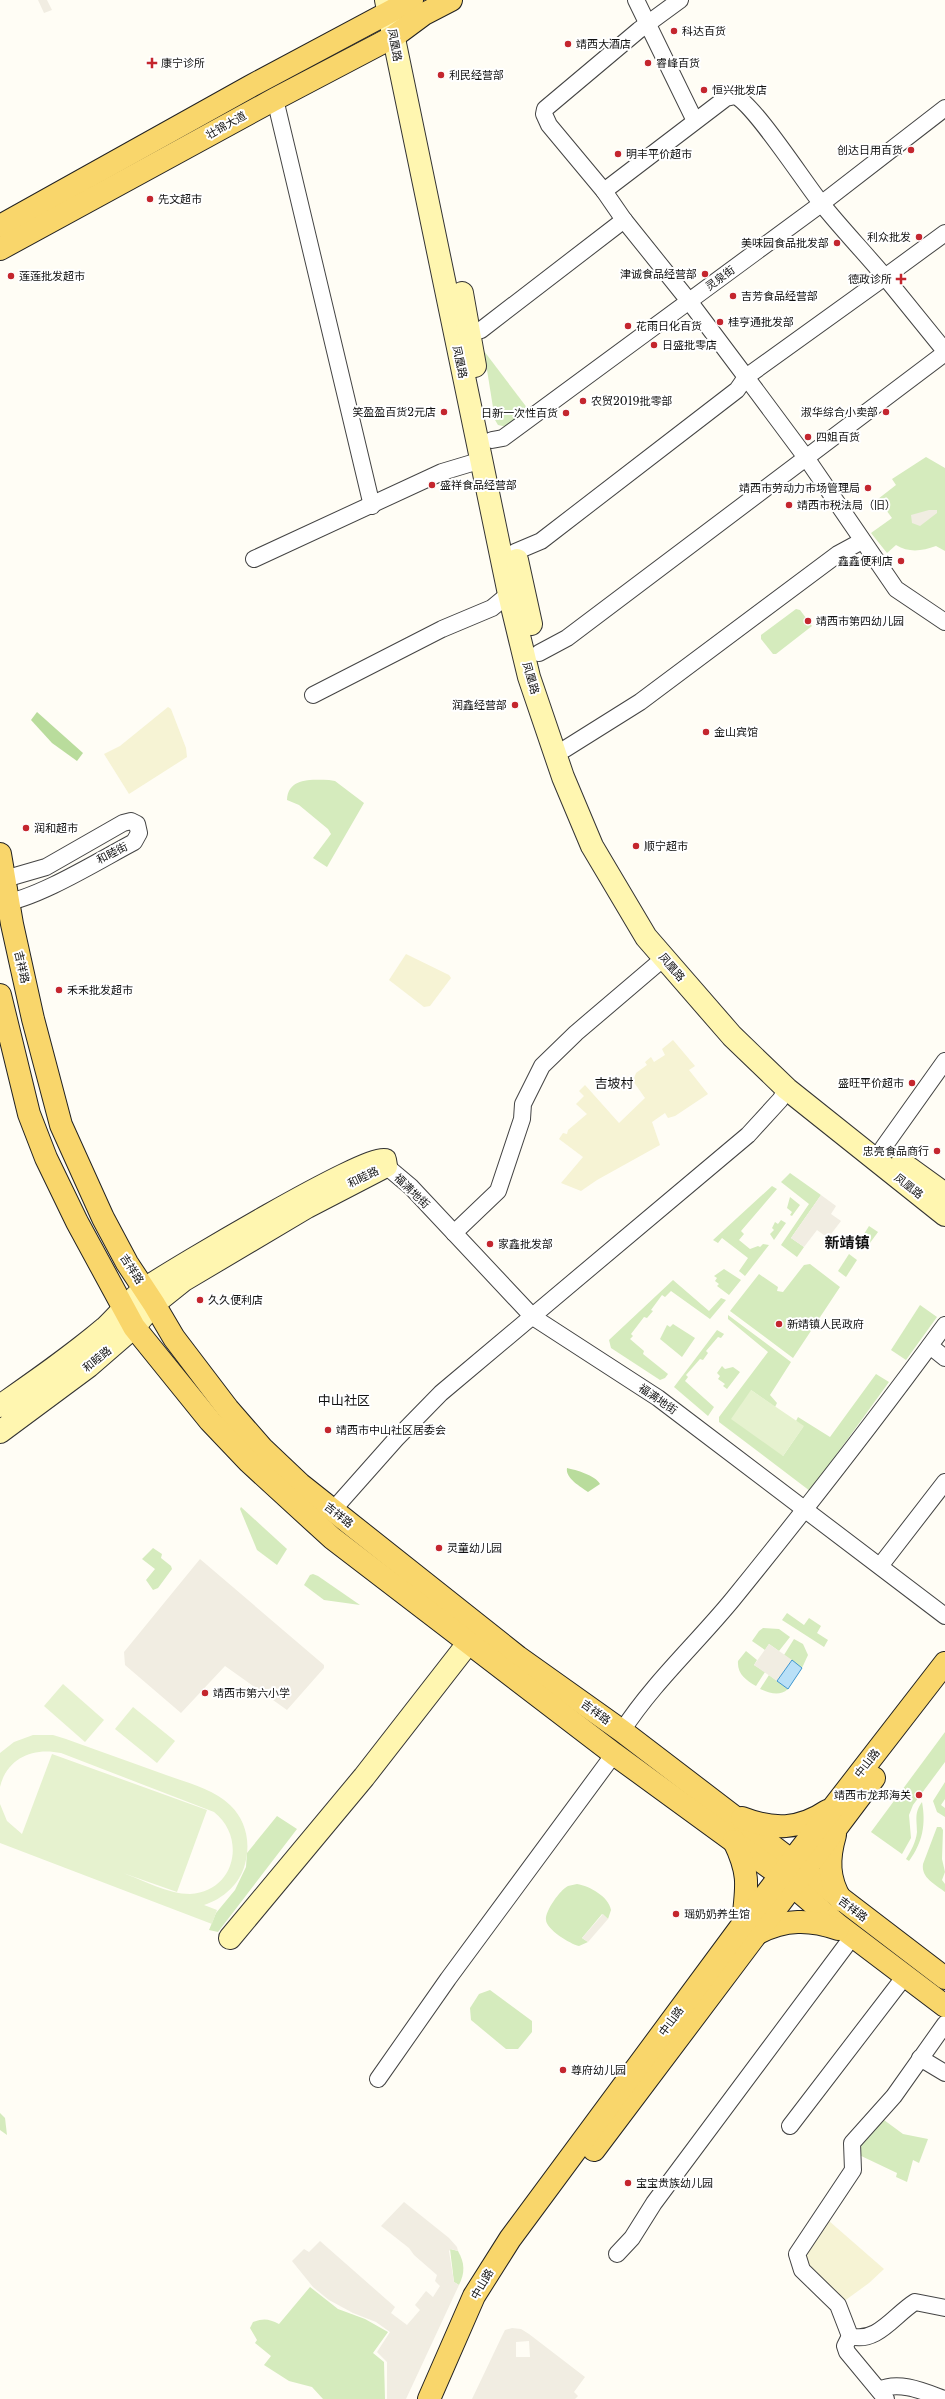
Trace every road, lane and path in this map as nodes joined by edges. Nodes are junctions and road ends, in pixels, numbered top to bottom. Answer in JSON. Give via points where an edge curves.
{"nodes":[{"id":1,"x":451,"y":0,"type":"edge"},
{"id":2,"x":636,"y":0,"type":"edge"},
{"id":3,"x":680,"y":0,"type":"edge"},
{"id":4,"x":398,"y":3,"type":"edge"},
{"id":5,"x":647,"y":25,"type":"junction"},
{"id":6,"x":400,"y":32,"type":"junction"},
{"id":7,"x":275,"y":99,"type":"junction"},
{"id":8,"x":945,"y":108,"type":"edge"},
{"id":9,"x":695,"y":121,"type":"junction"},
{"id":10,"x":604,"y":191,"type":"junction"},
{"id":11,"x":821,"y":204,"type":"junction"},
{"id":12,"x":624,"y":220,"type":"junction"},
{"id":13,"x":0,"y":226,"type":"edge"},
{"id":14,"x":945,"y":233,"type":"edge"},
{"id":15,"x":0,"y":249,"type":"edge"},
{"id":16,"x":885,"y":277,"type":"junction"},
{"id":17,"x":689,"y":300,"type":"junction"},
{"id":18,"x":470,"y":333,"type":"junction"},
{"id":19,"x":945,"y":352,"type":"edge"},
{"id":20,"x":746,"y":377,"type":"junction"},
{"id":21,"x":492,"y":440,"type":"junction"},
{"id":22,"x":806,"y":459,"type":"junction"},
{"id":23,"x":482,"y":460,"type":"junction"},
{"id":24,"x":372,"y":506,"type":"junction"},
{"id":25,"x":862,"y":541,"type":"junction"},
{"id":26,"x":515,"y":552,"type":"junction"},
{"id":27,"x":254,"y":559,"type":"dead end"},
{"id":28,"x":509,"y":594,"type":"junction"},
{"id":29,"x":945,"y":622,"type":"edge"},
{"id":30,"x":539,"y":653,"type":"junction"},
{"id":31,"x":313,"y":695,"type":"dead end"},
{"id":32,"x":566,"y":749,"type":"junction"},
{"id":33,"x":0,"y":854,"type":"edge"},
{"id":34,"x":2,"y":877,"type":"edge"},
{"id":35,"x":4,"y":903,"type":"edge"},
{"id":36,"x":664,"y":958,"type":"junction"},
{"id":37,"x":0,"y":995,"type":"edge"},
{"id":38,"x":942,"y":1070,"type":"edge"},
{"id":39,"x":787,"y":1089,"type":"junction"},
{"id":40,"x":882,"y":1148,"type":"junction"},
{"id":41,"x":386,"y":1166,"type":"joint"},
{"id":42,"x":945,"y":1194,"type":"edge"},
{"id":43,"x":945,"y":1215,"type":"edge"},
{"id":44,"x":454,"y":1233,"type":"junction"},
{"id":45,"x":149,"y":1296,"type":"junction"},
{"id":46,"x":533,"y":1317,"type":"junction"},
{"id":47,"x":129,"y":1319,"type":"junction"},
{"id":48,"x":945,"y":1325,"type":"edge"},
{"id":49,"x":930,"y":1346,"type":"junction"},
{"id":50,"x":945,"y":1358,"type":"edge"},
{"id":51,"x":0,"y":1406,"type":"edge"},
{"id":52,"x":0,"y":1432,"type":"edge"},
{"id":53,"x":945,"y":1482,"type":"edge"},
{"id":54,"x":804,"y":1510,"type":"junction"},
{"id":55,"x":324,"y":1512,"type":"junction"},
{"id":56,"x":362,"y":1532,"type":"junction"},
{"id":57,"x":350,"y":1552,"type":"junction"},
{"id":58,"x":880,"y":1566,"type":"junction"},
{"id":59,"x":945,"y":1616,"type":"edge"},
{"id":60,"x":480,"y":1640,"type":"junction"},
{"id":61,"x":945,"y":1663,"type":"edge"},
{"id":62,"x":945,"y":1686,"type":"edge"},
{"id":63,"x":622,"y":1731,"type":"junction"},
{"id":64,"x":614,"y":1754,"type":"junction"},
{"id":65,"x":724,"y":1810,"type":"junction"},
{"id":66,"x":835,"y":1816,"type":"junction"},
{"id":67,"x":734,"y":1841,"type":"junction"},
{"id":68,"x":792,"y":1874,"type":"junction"},
{"id":69,"x":842,"y":1901,"type":"junction"},
{"id":70,"x":750,"y":1929,"type":"junction"},
{"id":71,"x":850,"y":1934,"type":"junction"},
{"id":72,"x":236,"y":1942,"type":"dead end"},
{"id":73,"x":905,"y":1976,"type":"junction"},
{"id":74,"x":945,"y":1978,"type":"edge"},
{"id":75,"x":945,"y":2006,"type":"edge"},
{"id":76,"x":945,"y":2024,"type":"edge"},
{"id":77,"x":920,"y":2058,"type":"junction"},
{"id":78,"x":945,"y":2074,"type":"edge"},
{"id":79,"x":378,"y":2080,"type":"dead end"},
{"id":80,"x":790,"y":2126,"type":"dead end"},
{"id":81,"x":617,"y":2254,"type":"dead end"},
{"id":82,"x":945,"y":2308,"type":"edge"},
{"id":83,"x":850,"y":2336,"type":"junction"},
{"id":84,"x":882,"y":2394,"type":"edge"},
{"id":85,"x":430,"y":2399,"type":"edge"},
{"id":86,"x":446,"y":2399,"type":"edge"},
{"id":87,"x":944,"y":2399,"type":"edge"}],
"edges":[{"from":1,"to":6,"type":"main road","name":"壮锦大道","via":[[424,14]]},
{"from":2,"to":5,"type":"street"},
{"from":3,"to":5,"type":"street"},
{"from":4,"to":6,"type":"main road","name":"凤凰路"},
{"from":4,"to":13,"type":"main road","name":"壮锦大道"},
{"from":5,"to":9,"type":"street"},
{"from":5,"to":10,"type":"street","via":[[545,109],[548,125]]},
{"from":6,"to":7,"type":"main road","name":"壮锦大道"},
{"from":6,"to":18,"type":"main road","name":"凤凰路","via":[[412,70]]},
{"from":6,"to":23,"type":"main road","name":"凤凰路"},
{"from":7,"to":15,"type":"main road","name":"壮锦大道"},
{"from":7,"to":24,"type":"street"},
{"from":8,"to":11,"type":"street","name":"灵泉街"},
{"from":9,"to":10,"type":"street"},
{"from":9,"to":11,"type":"street","via":[[726,98],[735,96],[742,99]]},
{"from":10,"to":12,"type":"street"},
{"from":11,"to":16,"type":"street"},
{"from":11,"to":17,"type":"street","name":"灵泉街"},
{"from":12,"to":17,"type":"street"},
{"from":12,"to":18,"type":"street","via":[[481,330]]},
{"from":14,"to":16,"type":"street"},
{"from":16,"to":19,"type":"street"},
{"from":16,"to":20,"type":"street"},
{"from":17,"to":20,"type":"street"},
{"from":17,"to":21,"type":"street","name":"灵泉街","via":[[503,438]]},
{"from":18,"to":21,"type":"main road","name":"凤凰路"},
{"from":19,"to":22,"type":"street"},
{"from":20,"to":22,"type":"street"},
{"from":20,"to":26,"type":"street","via":[[737,390],[541,540]]},
{"from":21,"to":26,"type":"main road","name":"凤凰路"},
{"from":22,"to":25,"type":"street"},
{"from":22,"to":30,"type":"street","via":[[567,638]]},
{"from":23,"to":24,"type":"street","via":[[442,472]]},
{"from":23,"to":28,"type":"main road","name":"凤凰路"},
{"from":24,"to":27,"type":"street"},
{"from":25,"to":29,"type":"street","via":[[896,589]]},
{"from":25,"to":32,"type":"street","via":[[838,554],[640,702]]},
{"from":26,"to":30,"type":"main road","name":"凤凰路"},
{"from":28,"to":31,"type":"street","via":[[492,608],[442,629]]},
{"from":28,"to":36,"type":"main road","name":"凤凰路","via":[[530,677],[563,777],[592,846],[646,938]]},
{"from":30,"to":32,"type":"main road","name":"凤凰路"},
{"from":32,"to":40,"type":"main road","name":"凤凰路","via":[[585,804],[626,884],[644,912],[707,993],[744,1036],[810,1095]]},
{"from":33,"to":34,"type":"main road","name":"吉祥路"},
{"from":34,"to":35,"type":"main road","name":"吉祥路"},
{"from":34,"to":35,"type":"street","name":"和睦街","via":[[46,867],[123,823],[137,824],[139,833],[134,842],[51,885]]},
{"from":35,"to":45,"type":"main road","name":"吉祥路","via":[[61,1125],[102,1218]]},
{"from":36,"to":39,"type":"main road","name":"凤凰路","via":[[732,1036]]},
{"from":36,"to":44,"type":"street","via":[[576,1033],[542,1066],[524,1104],[522,1119],[498,1191]]},
{"from":37,"to":47,"type":"main road","name":"吉祥路","via":[[29,1114],[37,1135],[77,1222]]},
{"from":38,"to":40,"type":"street"},
{"from":39,"to":43,"type":"main road","name":"凤凰路"},
{"from":39,"to":46,"type":"street","via":[[748,1135]]},
{"from":40,"to":42,"type":"main road","name":"凤凰路"},
{"from":41,"to":44,"type":"street","name":"福满地街","via":[[411,1187]]},
{"from":41,"to":45,"type":"main road","name":"和睦路","via":[[307,1207],[191,1276]]},
{"from":44,"to":46,"type":"street","name":"福满地街"},
{"from":45,"to":47,"type":"main road","name":"和睦路"},
{"from":45,"to":55,"type":"main road","name":"吉祥路","via":[[174,1338],[228,1409]]},
{"from":46,"to":54,"type":"street","name":"福满地街","via":[[658,1398]]},
{"from":46,"to":55,"type":"street","via":[[441,1393]]},
{"from":47,"to":51,"type":"main road","name":"和睦路","via":[[79,1349]]},
{"from":47,"to":52,"type":"main road","name":"和睦路","via":[[89,1366]]},
{"from":47,"to":55,"type":"main road","name":"吉祥路","via":[[210,1421],[249,1462]]},
{"from":48,"to":49,"type":"street"},
{"from":49,"to":50,"type":"street"},
{"from":49,"to":54,"type":"street"},
{"from":53,"to":58,"type":"street"},
{"from":54,"to":58,"type":"street","name":"福满地街"},
{"from":54,"to":63,"type":"street","via":[[723,1611],[662,1679]]},
{"from":55,"to":56,"type":"main road","name":"吉祥路"},
{"from":55,"to":57,"type":"main road","name":"吉祥路"},
{"from":56,"to":57,"type":"main road"},
{"from":56,"to":60,"type":"main road","name":"吉祥路"},
{"from":57,"to":60,"type":"main road","name":"吉祥路"},
{"from":58,"to":59,"type":"street","name":"福满地街"},
{"from":60,"to":63,"type":"main road","name":"吉祥路"},
{"from":60,"to":64,"type":"main road","name":"吉祥路"},
{"from":60,"to":72,"type":"main road","via":[[364,1778]]},
{"from":61,"to":66,"type":"main road","name":"中山路"},
{"from":62,"to":66,"type":"main road","name":"中山路"},
{"from":63,"to":65,"type":"main road","name":"吉祥路"},
{"from":64,"to":67,"type":"main road","name":"吉祥路"},
{"from":64,"to":79,"type":"street","via":[[448,1979]]},
{"from":65,"to":66,"type":"main road","via":[[763,1826],[787,1828],[813,1819]]},
{"from":65,"to":68,"type":"main road","name":"吉祥路"},
{"from":66,"to":68,"type":"main road","name":"中山路"},
{"from":66,"to":69,"type":"main road","via":[[829,1864],[834,1886]]},
{"from":67,"to":68,"type":"main road","name":"吉祥路"},
{"from":67,"to":70,"type":"main road","via":[[747,1877]]},
{"from":68,"to":69,"type":"main road","name":"吉祥路"},
{"from":68,"to":70,"type":"main road","name":"中山路"},
{"from":68,"to":71,"type":"main road","name":"吉祥路"},
{"from":69,"to":74,"type":"main road","name":"吉祥路"},
{"from":70,"to":71,"type":"main road","via":[[802,1921],[821,1923]]},
{"from":70,"to":85,"type":"main road","name":"中山路","via":[[528,2213],[489,2271],[463,2319]]},
{"from":70,"to":86,"type":"main road","name":"中山路","via":[[521,2247],[478,2321]]},
{"from":71,"to":73,"type":"main road","name":"吉祥路"},
{"from":71,"to":81,"type":"street","via":[[654,2203],[632,2238]]},
{"from":73,"to":75,"type":"main road","name":"吉祥路"},
{"from":73,"to":80,"type":"street"},
{"from":76,"to":77,"type":"street"},
{"from":77,"to":78,"type":"street"},
{"from":77,"to":83,"type":"street","via":[[885,2108],[852,2143],[853,2170],[797,2254],[802,2270],[838,2305]]},
{"from":82,"to":83,"type":"street","via":[[915,2302],[873,2335],[860,2338]]},
{"from":83,"to":84,"type":"street","via":[[845,2346],[847,2352]]},
{"from":84,"to":87,"type":"street","via":[[885,2386],[902,2386]]}]}
